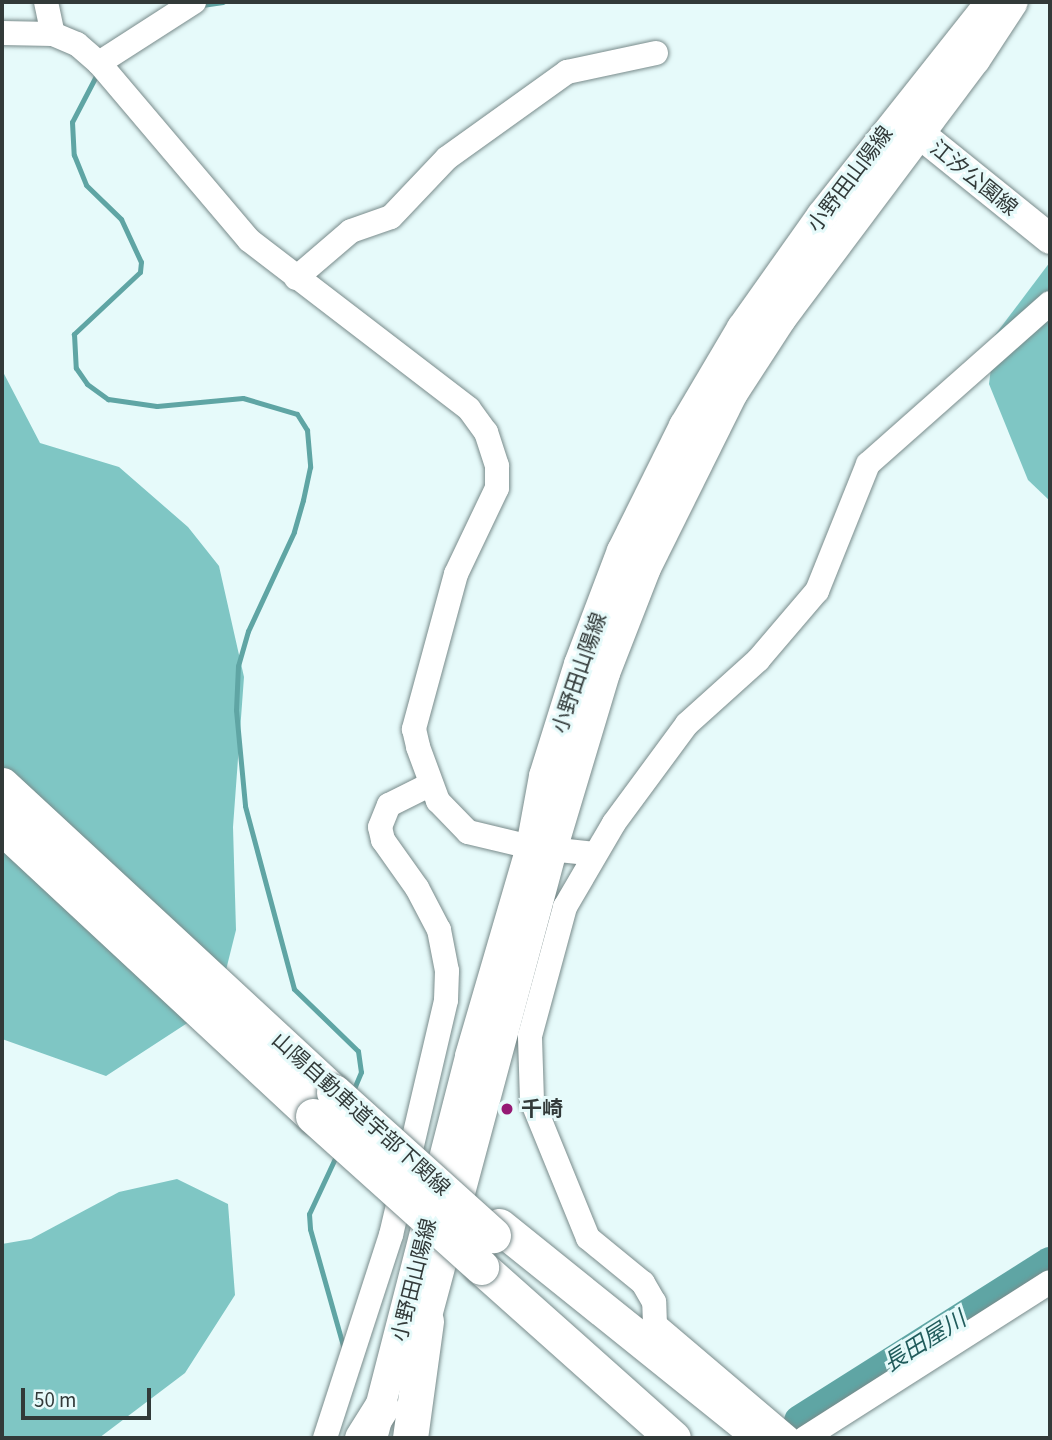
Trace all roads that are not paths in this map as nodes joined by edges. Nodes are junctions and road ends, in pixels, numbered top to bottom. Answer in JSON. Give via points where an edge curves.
{"nodes":[{"id":1,"x":46,"y":2,"type":"edge"},
{"id":2,"x":194,"y":2,"type":"edge"},
{"id":3,"x":991,"y":2,"type":"edge"},
{"id":4,"x":1013,"y":2,"type":"edge"},
{"id":5,"x":2,"y":33,"type":"edge"},
{"id":6,"x":53,"y":34,"type":"junction"},
{"id":7,"x":656,"y":53,"type":"dead end"},
{"id":8,"x":99,"y":63,"type":"junction"},
{"id":9,"x":909,"y":125,"type":"junction"},
{"id":10,"x":1050,"y":239,"type":"edge"},
{"id":11,"x":296,"y":278,"type":"junction"},
{"id":12,"x":1049,"y":304,"type":"edge"},
{"id":13,"x":431,"y":784,"type":"junction"},
{"id":14,"x":2,"y":785,"type":"edge"},
{"id":15,"x":2,"y":827,"type":"edge"},
{"id":16,"x":542,"y":849,"type":"junction"},
{"id":17,"x":596,"y":854,"type":"junction"},
{"id":18,"x":324,"y":1104,"type":"junction"},
{"id":19,"x":491,"y":1243,"type":"junction"},
{"id":20,"x":1050,"y":1282,"type":"edge"},
{"id":21,"x":426,"y":1321,"type":"junction"},
{"id":22,"x":382,"y":1428,"type":"edge"},
{"id":23,"x":821,"y":1435,"type":"edge"},
{"id":24,"x":325,"y":1438,"type":"edge"},
{"id":25,"x":362,"y":1438,"type":"edge"},
{"id":26,"x":410,"y":1438,"type":"edge"},
{"id":27,"x":673,"y":1438,"type":"edge"},
{"id":28,"x":724,"y":1438,"type":"edge"},
{"id":29,"x":763,"y":1438,"type":"edge"},
{"id":30,"x":788,"y":1438,"type":"edge"}],
"edges":[{"from":1,"to":6,"type":"street"},
{"from":2,"to":8,"type":"street"},
{"from":3,"to":9,"type":"main road","name":"小野田山陽線"},
{"from":4,"to":9,"type":"main road","name":"小野田山陽線"},
{"from":5,"to":6,"type":"street"},
{"from":6,"to":8,"type":"street","via":[[77,44]]},
{"from":7,"to":11,"type":"street","via":[[567,72],[447,158],[391,218],[351,231]]},
{"from":8,"to":11,"type":"street","via":[[224,216]]},
{"from":9,"to":10,"type":"main road","name":"江汐公園線"},
{"from":9,"to":16,"type":"main road","name":"小野田山陽線","via":[[742,328],[684,426],[622,551],[579,664],[544,776]]},
{"from":11,"to":13,"type":"street","via":[[469,409],[494,450],[497,488],[456,574],[414,729]]},
{"from":12,"to":17,"type":"street","via":[[868,464],[817,591],[758,660],[687,723]]},
{"from":13,"to":16,"type":"street","via":[[446,814],[468,832]]},
{"from":13,"to":24,"type":"street","via":[[389,805],[380,827],[383,840],[417,888],[439,930],[447,971],[446,1000],[390,1235]]},
{"from":14,"to":18,"type":"highway","name":"山陽自動車道宇部下関線"},
{"from":15,"to":18,"type":"highway","name":"山陽自動車道宇部下関線"},
{"from":16,"to":17,"type":"street"},
{"from":16,"to":21,"type":"main road","name":"小野田山陽線"},
{"from":16,"to":22,"type":"main road","name":"小野田山陽線","via":[[470,1056]]},
{"from":17,"to":30,"type":"street","via":[[565,907],[530,1036],[532,1101],[588,1238],[643,1283],[654,1302],[655,1325]]},
{"from":18,"to":19,"type":"highway","name":"山陽自動車道宇部下関線","bridge":true},
{"from":18,"to":19,"type":"highway","name":"山陽自動車道宇部下関線","bridge":true,"via":[[428,1173]]},
{"from":19,"to":27,"type":"highway","name":"山陽自動車道宇部下関線"},
{"from":19,"to":28,"type":"highway","name":"山陽自動車道宇部下関線"},
{"from":19,"to":29,"type":"highway"},
{"from":20,"to":23,"type":"street"},
{"from":21,"to":22,"type":"main road","name":"小野田山陽線"},
{"from":21,"to":26,"type":"highway"},
{"from":22,"to":25,"type":"highway"}]}
